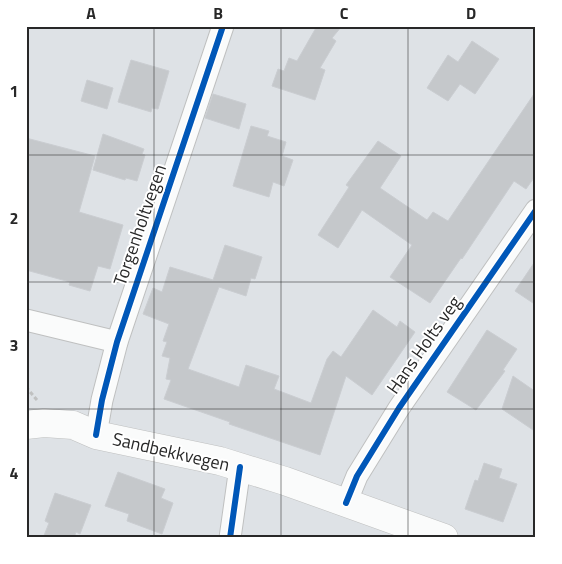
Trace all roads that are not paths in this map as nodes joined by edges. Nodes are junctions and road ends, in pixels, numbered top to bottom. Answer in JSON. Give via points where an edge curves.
{"nodes":[{"id":1,"x":223,"y":26,"type":"edge"},
{"id":2,"x":536,"y":210,"type":"edge"},
{"id":3,"x":26,"y":320,"type":"edge"},
{"id":4,"x":117,"y":342,"type":"junction"},
{"id":5,"x":26,"y":425,"type":"edge"},
{"id":6,"x":96,"y":435,"type":"junction"},
{"id":7,"x":26,"y":443,"type":"edge"},
{"id":8,"x":240,"y":467,"type":"junction"},
{"id":9,"x":346,"y":503,"type":"junction"},
{"id":10,"x":230,"y":538,"type":"edge"},
{"id":11,"x":444,"y":538,"type":"edge"}],
"edges":[{"from":1,"to":4,"type":"street","name":"Torgenholtvegen"},
{"from":2,"to":9,"type":"street","name":"Hans Holts veg","via":[[399,408],[357,476]]},
{"from":3,"to":4,"type":"street"},
{"from":4,"to":6,"type":"street","name":"Torgenholtvegen"},
{"from":5,"to":6,"type":"main road","name":"Sandbekkvegen","via":[[73,425]]},
{"from":6,"to":7,"type":"main road","name":"Sandbekkvegen","via":[[72,442]]},
{"from":6,"to":8,"type":"main road","name":"Sandbekkvegen"},
{"from":8,"to":9,"type":"main road","name":"Sandbekkvegen"},
{"from":8,"to":10,"type":"street"},
{"from":9,"to":11,"type":"main road","name":"Sandbekkvegen"}]}
